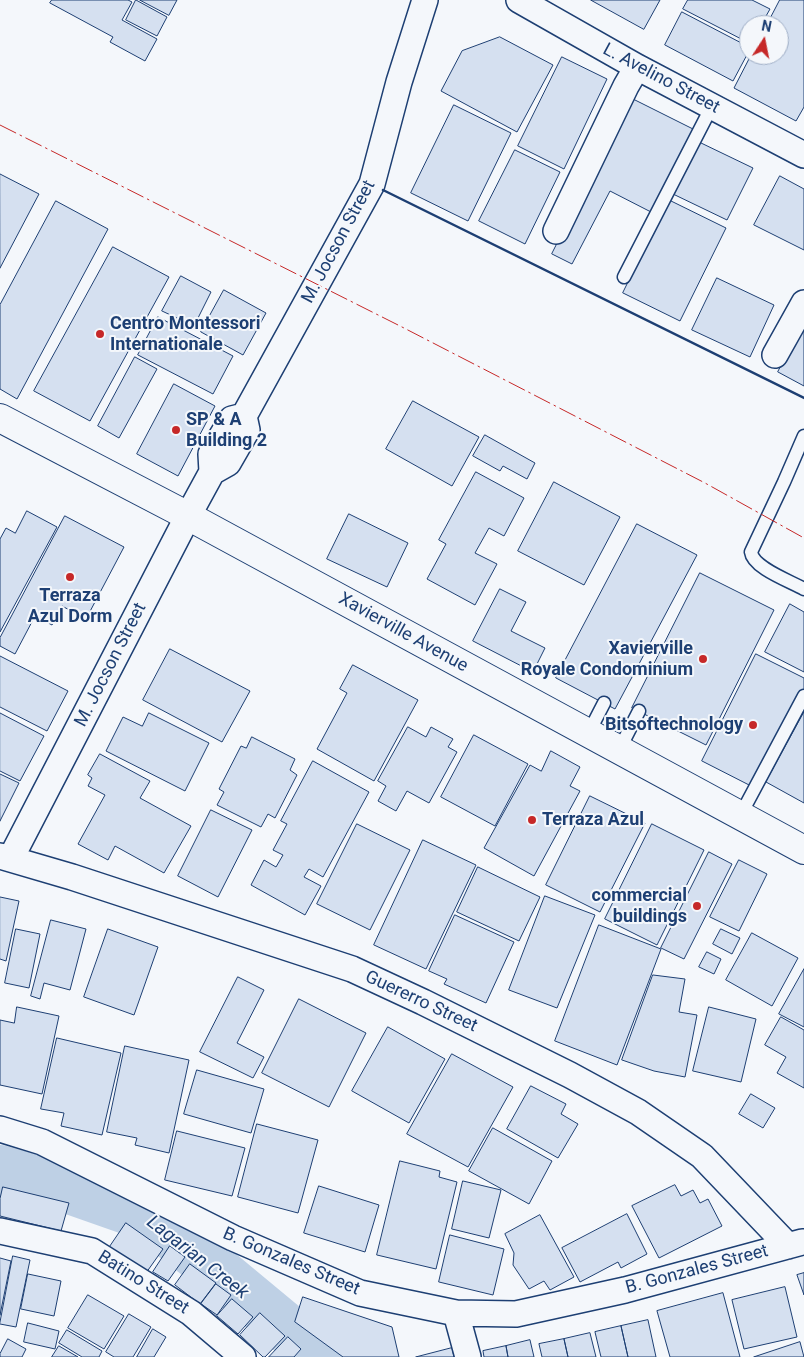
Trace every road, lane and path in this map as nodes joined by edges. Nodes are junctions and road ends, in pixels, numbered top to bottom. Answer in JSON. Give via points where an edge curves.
{"nodes":[{"id":1,"x":425,"y":0,"type":"edge"},
{"id":2,"x":519,"y":0,"type":"edge"},
{"id":3,"x":637,"y":67,"type":"junction"},
{"id":4,"x":712,"y":106,"type":"junction"},
{"id":5,"x":804,"y":155,"type":"edge"},
{"id":6,"x":556,"y":231,"type":"dead end"},
{"id":7,"x":624,"y":277,"type":"dead end"},
{"id":8,"x":804,"y":303,"type":"edge"},
{"id":9,"x":775,"y":355,"type":"dead end"},
{"id":10,"x":0,"y":418,"type":"edge"},
{"id":11,"x":804,"y":436,"type":"edge"},
{"id":12,"x":188,"y":516,"type":"junction"},
{"id":13,"x":804,"y":589,"type":"edge"},
{"id":14,"x":804,"y":696,"type":"edge"},
{"id":15,"x":604,"y":704,"type":"dead end"},
{"id":16,"x":639,"y":711,"type":"dead end"},
{"id":17,"x":588,"y":734,"type":"junction"},
{"id":18,"x":618,"y":750,"type":"junction"},
{"id":19,"x":740,"y":816,"type":"junction"},
{"id":20,"x":804,"y":850,"type":"edge"},
{"id":21,"x":5,"y":857,"type":"edge"},
{"id":22,"x":0,"y":1129,"type":"edge"},
{"id":23,"x":0,"y":1231,"type":"edge"},
{"id":24,"x":796,"y":1244,"type":"edge"},
{"id":25,"x":456,"y":1313,"type":"junction"},
{"id":26,"x":243,"y":1357,"type":"edge"},
{"id":27,"x":468,"y":1357,"type":"edge"}],
"edges":[{"from":1,"to":12,"type":"street","name":"M. Jocson Street","via":[[372,184],[244,416],[247,430],[228,463],[212,472]]},
{"from":2,"to":3,"type":"street","name":"L. Avelino Street"},
{"from":3,"to":4,"type":"street","name":"L. Avelino Street"},
{"from":3,"to":6,"type":"street"},
{"from":4,"to":5,"type":"street","name":"L. Avelino Street"},
{"from":4,"to":7,"type":"lane"},
{"from":8,"to":9,"type":"street"},
{"from":10,"to":12,"type":"main road","name":"Xavierville Avenue"},
{"from":11,"to":13,"type":"lane","via":[[751,552],[758,565]]},
{"from":12,"to":17,"type":"main road","name":"Xavierville Avenue"},
{"from":12,"to":21,"type":"street","name":"M. Jocson Street"},
{"from":14,"to":19,"type":"lane"},
{"from":15,"to":17,"type":"lane"},
{"from":16,"to":18,"type":"lane"},
{"from":17,"to":18,"type":"main road","name":"Xavierville Avenue"},
{"from":18,"to":19,"type":"main road","name":"Xavierville Avenue"},
{"from":19,"to":20,"type":"main road","name":"Xavierville Avenue"},
{"from":21,"to":24,"type":"street","name":"Guererro Street","via":[[352,969],[423,1002],[638,1112],[702,1156]]},
{"from":22,"to":25,"type":"street","name":"B. Gonzales Street","via":[[42,1142],[233,1238],[360,1294]]},
{"from":23,"to":26,"type":"street","name":"Batino Street","via":[[92,1251],[191,1313]]},
{"from":24,"to":25,"type":"street","name":"B. Gonzales Street","via":[[625,1290],[516,1314]]},
{"from":25,"to":27,"type":"street"}]}
